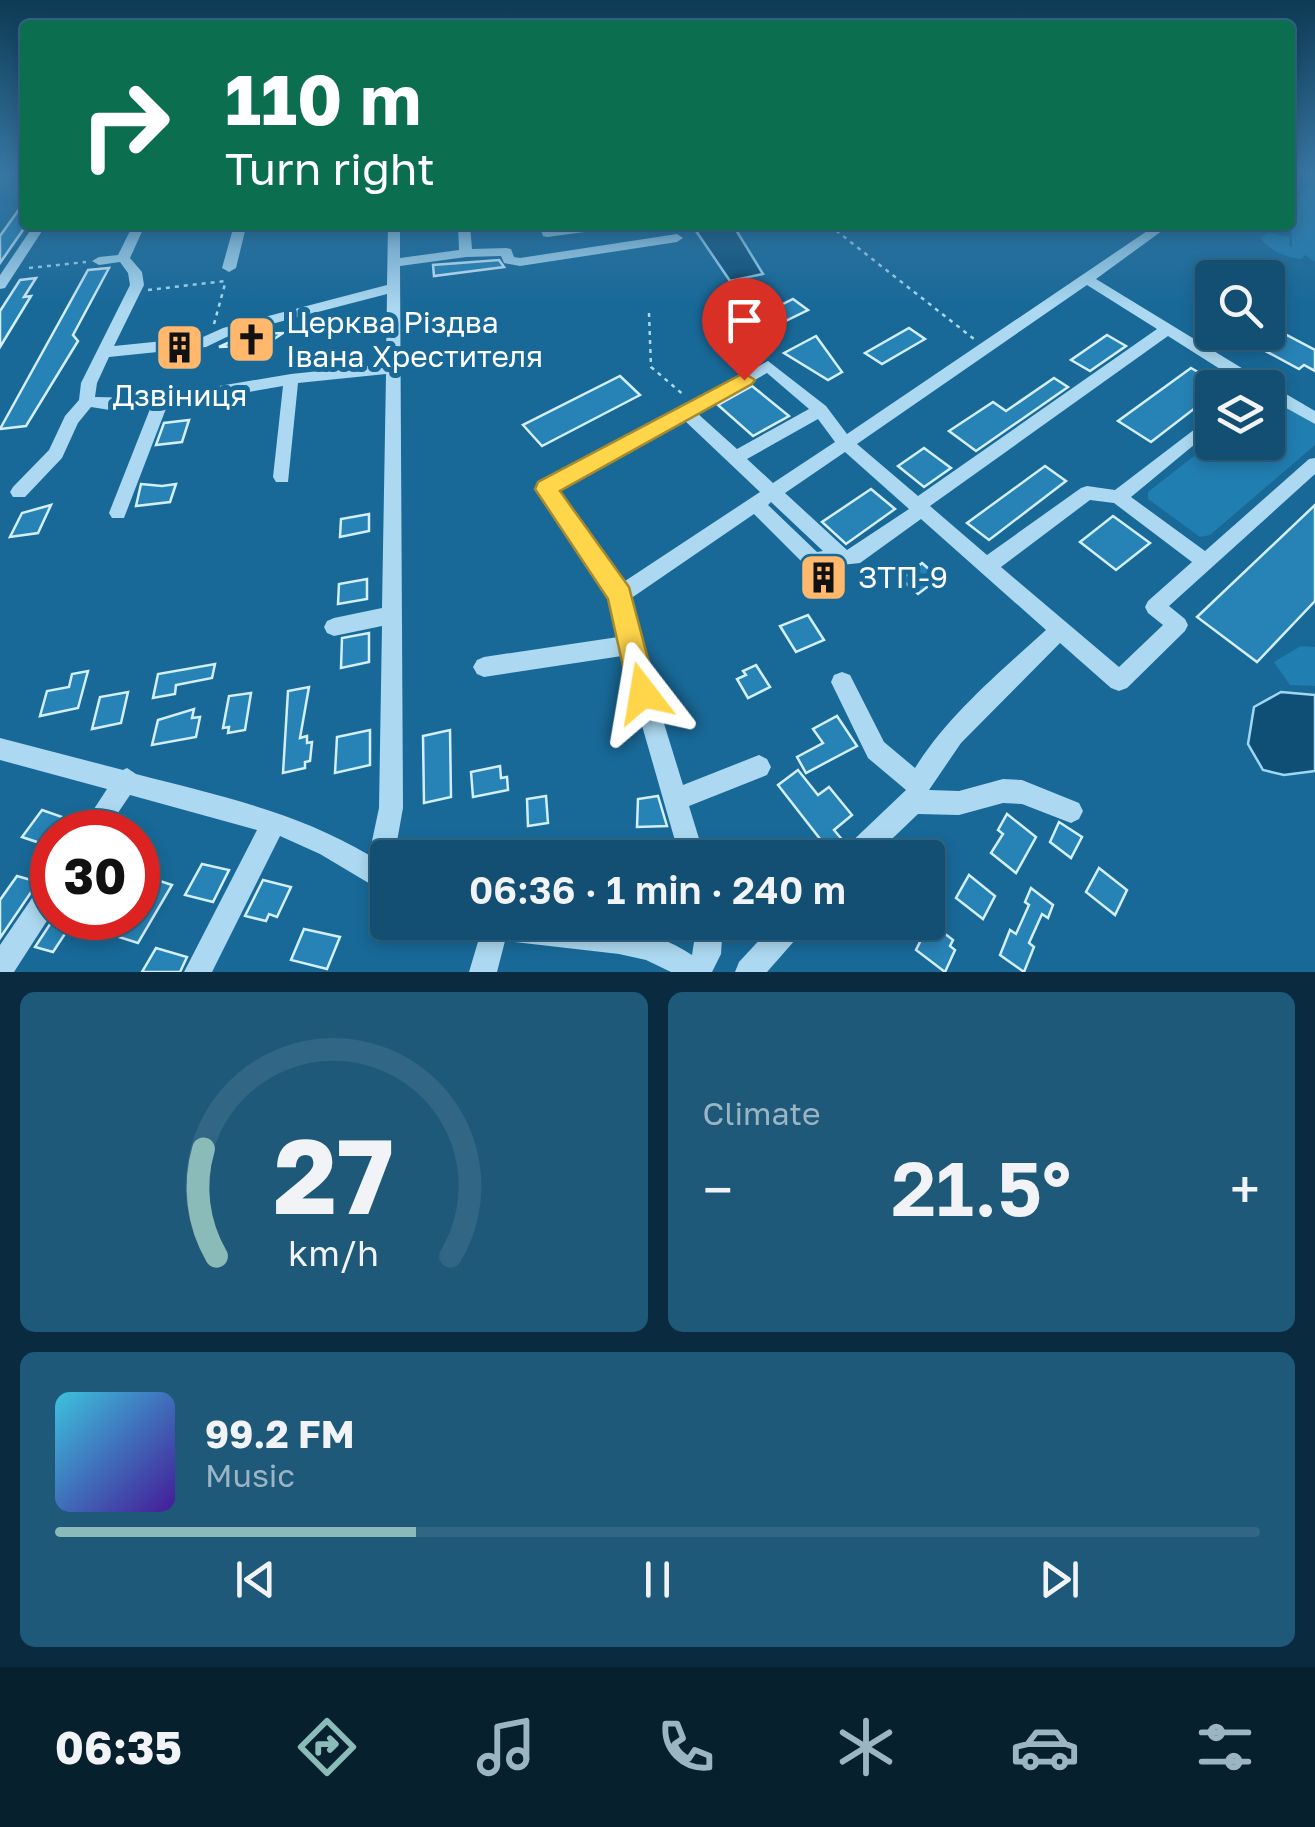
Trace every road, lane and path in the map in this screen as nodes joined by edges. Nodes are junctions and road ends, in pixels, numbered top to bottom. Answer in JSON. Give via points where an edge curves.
{"nodes":[{"id":1,"x":37,"y":230,"type":"edge"},
{"id":2,"x":136,"y":230,"type":"edge"},
{"id":3,"x":239,"y":230,"type":"edge"},
{"id":4,"x":394,"y":230,"type":"edge"},
{"id":5,"x":464,"y":230,"type":"edge"},
{"id":6,"x":546,"y":230,"type":"edge"},
{"id":7,"x":570,"y":230,"type":"edge"},
{"id":8,"x":835,"y":230,"type":"edge"},
{"id":9,"x":1156,"y":230,"type":"edge"},
{"id":10,"x":678,"y":238,"type":"dead end"},
{"id":11,"x":466,"y":254,"type":"junction"},
{"id":12,"x":123,"y":258,"type":"junction"},
{"id":13,"x":98,"y":261,"type":"joint"},
{"id":14,"x":395,"y":263,"type":"junction"},
{"id":15,"x":27,"y":268,"type":"joint"},
{"id":16,"x":9,"y":270,"type":"junction"},
{"id":17,"x":227,"y":274,"type":"junction"},
{"id":18,"x":1088,"y":280,"type":"junction"},
{"id":19,"x":0,"y":284,"type":"edge"},
{"id":20,"x":392,"y":288,"type":"junction"},
{"id":21,"x":134,"y":292,"type":"junction"},
{"id":22,"x":649,"y":314,"type":"dead end"},
{"id":23,"x":1169,"y":328,"type":"junction"},
{"id":24,"x":211,"y":339,"type":"junction"},
{"id":25,"x":987,"y":349,"type":"junction"},
{"id":26,"x":106,"y":352,"type":"junction"},
{"id":27,"x":392,"y":370,"type":"junction"},
{"id":28,"x":1233,"y":370,"type":"edge"},
{"id":29,"x":291,"y":379,"type":"junction"},
{"id":30,"x":161,"y":400,"type":"junction"},
{"id":31,"x":87,"y":401,"type":"junction"},
{"id":32,"x":1285,"y":401,"type":"edge"},
{"id":33,"x":692,"y":410,"type":"junction"},
{"id":34,"x":820,"y":410,"type":"junction"},
{"id":35,"x":1315,"y":418,"type":"edge"},
{"id":36,"x":1195,"y":436,"type":"edge"},
{"id":37,"x":845,"y":442,"type":"junction"},
{"id":38,"x":737,"y":457,"type":"junction"},
{"id":39,"x":1315,"y":464,"type":"edge"},
{"id":40,"x":282,"y":477,"type":"dead end"},
{"id":41,"x":773,"y":490,"type":"junction"},
{"id":42,"x":20,"y":492,"type":"dead end"},
{"id":43,"x":1118,"y":497,"type":"junction"},
{"id":44,"x":754,"y":503,"type":"junction"},
{"id":45,"x":920,"y":507,"type":"junction"},
{"id":46,"x":118,"y":512,"type":"dead end"},
{"id":47,"x":843,"y":558,"type":"junction"},
{"id":48,"x":1206,"y":562,"type":"junction"},
{"id":49,"x":987,"y":566,"type":"junction"},
{"id":50,"x":620,"y":595,"type":"junction"},
{"id":51,"x":392,"y":615,"type":"junction"},
{"id":52,"x":334,"y":627,"type":"dead end"},
{"id":53,"x":1060,"y":630,"type":"junction"},
{"id":54,"x":631,"y":644,"type":"junction"},
{"id":55,"x":484,"y":667,"type":"dead end"},
{"id":56,"x":842,"y":682,"type":"dead end"},
{"id":57,"x":0,"y":750,"type":"edge"},
{"id":58,"x":759,"y":767,"type":"dead end"},
{"id":59,"x":126,"y":780,"type":"junction"},
{"id":60,"x":914,"y":793,"type":"junction"},
{"id":61,"x":676,"y":798,"type":"junction"},
{"id":62,"x":106,"y":810,"type":"edge"},
{"id":63,"x":1071,"y":810,"type":"dead end"},
{"id":64,"x":274,"y":822,"type":"junction"},
{"id":65,"x":387,"y":840,"type":"edge"},
{"id":66,"x":689,"y":840,"type":"edge"},
{"id":67,"x":870,"y":840,"type":"edge"},
{"id":68,"x":370,"y":869,"type":"edge"},
{"id":69,"x":30,"y":923,"type":"edge"},
{"id":70,"x":487,"y":940,"type":"edge"},
{"id":71,"x":622,"y":940,"type":"edge"},
{"id":72,"x":709,"y":940,"type":"edge"},
{"id":73,"x":778,"y":940,"type":"edge"},
{"id":74,"x":0,"y":969,"type":"edge"},
{"id":75,"x":198,"y":972,"type":"edge"},
{"id":76,"x":484,"y":972,"type":"edge"},
{"id":77,"x":696,"y":972,"type":"edge"},
{"id":78,"x":749,"y":972,"type":"edge"}],
"edges":[{"from":1,"to":16,"type":"street"},
{"from":2,"to":12,"type":"street"},
{"from":3,"to":17,"type":"street"},
{"from":4,"to":14,"type":"street"},
{"from":5,"to":11,"type":"street"},
{"from":6,"to":7,"type":"street"},
{"from":8,"to":25,"type":"path"},
{"from":9,"to":18,"type":"street"},
{"from":10,"to":11,"type":"street","via":[[520,262],[498,249]]},
{"from":11,"to":14,"type":"street"},
{"from":12,"to":13,"type":"street"},
{"from":12,"to":21,"type":"street","via":[[135,272]]},
{"from":13,"to":15,"type":"path"},
{"from":14,"to":20,"type":"street"},
{"from":15,"to":16,"type":"street"},
{"from":16,"to":19,"type":"street"},
{"from":17,"to":21,"type":"path"},
{"from":17,"to":24,"type":"path"},
{"from":18,"to":23,"type":"street"},
{"from":18,"to":25,"type":"street"},
{"from":20,"to":24,"type":"street"},
{"from":20,"to":27,"type":"street"},
{"from":21,"to":26,"type":"street"},
{"from":22,"to":33,"type":"path","via":[[651,367]]},
{"from":23,"to":28,"type":"street"},
{"from":23,"to":45,"type":"street"},
{"from":24,"to":26,"type":"street"},
{"from":25,"to":37,"type":"street"},
{"from":26,"to":31,"type":"street"},
{"from":27,"to":29,"type":"street"},
{"from":27,"to":51,"type":"street"},
{"from":29,"to":30,"type":"street"},
{"from":29,"to":40,"type":"street"},
{"from":30,"to":31,"type":"street"},
{"from":30,"to":46,"type":"street"},
{"from":31,"to":42,"type":"street","via":[[56,454]]},
{"from":32,"to":35,"type":"street"},
{"from":33,"to":34,"type":"street","via":[[768,366]]},
{"from":33,"to":38,"type":"street"},
{"from":33,"to":50,"type":"street","via":[[546,489]]},
{"from":34,"to":37,"type":"street"},
{"from":34,"to":38,"type":"street"},
{"from":36,"to":43,"type":"street"},
{"from":37,"to":41,"type":"street"},
{"from":37,"to":45,"type":"street"},
{"from":38,"to":41,"type":"street"},
{"from":39,"to":48,"type":"street"},
{"from":41,"to":44,"type":"street"},
{"from":41,"to":47,"type":"street"},
{"from":43,"to":48,"type":"street"},
{"from":43,"to":49,"type":"street","via":[[1087,492]]},
{"from":44,"to":47,"type":"street","via":[[813,560]]},
{"from":44,"to":50,"type":"street"},
{"from":45,"to":47,"type":"street"},
{"from":45,"to":49,"type":"street"},
{"from":48,"to":53,"type":"street","via":[[1156,607],[1178,625],[1119,681]]},
{"from":49,"to":53,"type":"street"},
{"from":50,"to":54,"type":"street"},
{"from":51,"to":52,"type":"street"},
{"from":51,"to":65,"type":"street"},
{"from":53,"to":60,"type":"street","via":[[950,740]]},
{"from":54,"to":55,"type":"street"},
{"from":54,"to":61,"type":"street"},
{"from":56,"to":60,"type":"street","via":[[876,750]]},
{"from":57,"to":59,"type":"street"},
{"from":58,"to":61,"type":"street"},
{"from":59,"to":62,"type":"street"},
{"from":59,"to":64,"type":"street"},
{"from":60,"to":63,"type":"street","via":[[959,803],[1022,792]]},
{"from":60,"to":67,"type":"street"},
{"from":61,"to":66,"type":"street"},
{"from":64,"to":68,"type":"street"},
{"from":64,"to":75,"type":"street"},
{"from":69,"to":74,"type":"street"},
{"from":70,"to":76,"type":"street"},
{"from":71,"to":77,"type":"street","via":[[657,948]]},
{"from":72,"to":77,"type":"street"},
{"from":73,"to":78,"type":"street"}]}
